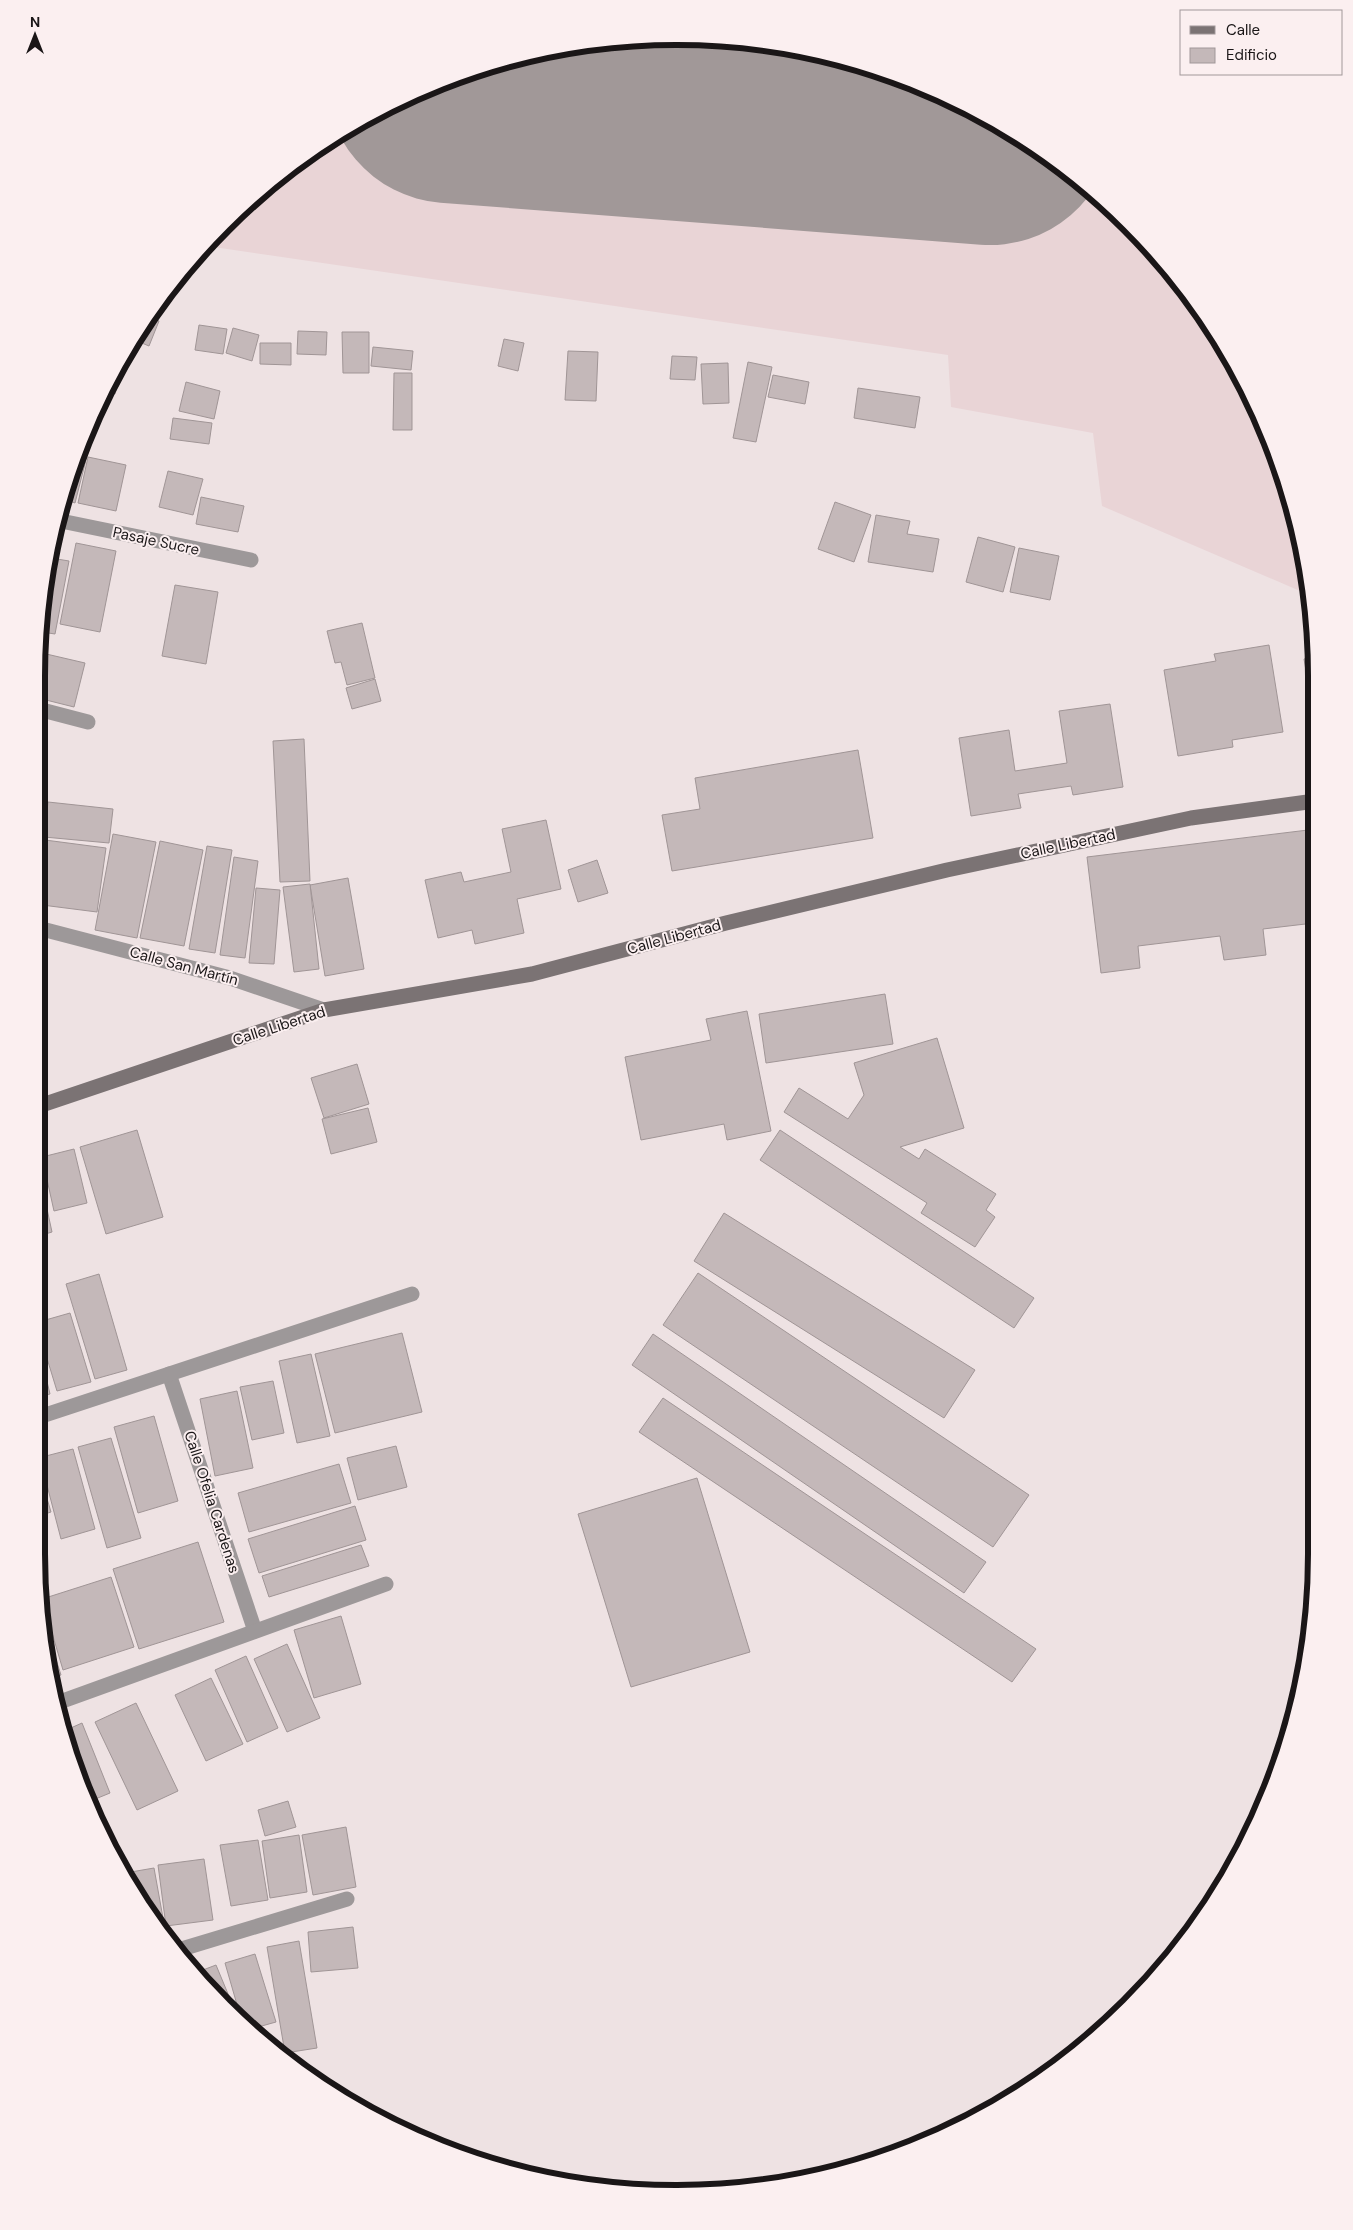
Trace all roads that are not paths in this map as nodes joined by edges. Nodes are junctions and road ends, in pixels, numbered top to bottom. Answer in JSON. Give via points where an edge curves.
{"nodes":[{"id":1,"x":65,"y":522,"type":"edge"},
{"id":2,"x":251,"y":560,"type":"dead end"},
{"id":3,"x":45,"y":711,"type":"edge"},
{"id":4,"x":88,"y":722,"type":"dead end"},
{"id":5,"x":1308,"y":802,"type":"edge"},
{"id":6,"x":45,"y":931,"type":"edge"},
{"id":7,"x":324,"y":1010,"type":"junction"},
{"id":8,"x":45,"y":1104,"type":"edge"},
{"id":9,"x":412,"y":1294,"type":"dead end"},
{"id":10,"x":169,"y":1374,"type":"junction"},
{"id":11,"x":45,"y":1415,"type":"edge"},
{"id":12,"x":386,"y":1584,"type":"dead end"},
{"id":13,"x":255,"y":1631,"type":"junction"},
{"id":14,"x":63,"y":1701,"type":"edge"},
{"id":15,"x":347,"y":1899,"type":"dead end"},
{"id":16,"x":184,"y":1948,"type":"edge"}],
"edges":[{"from":1,"to":2,"type":"street","name":"Pasaje Sucre"},
{"from":3,"to":4,"type":"street"},
{"from":5,"to":7,"type":"street","name":"Calle Libertad","via":[[1191,818],[947,870],[532,974]]},
{"from":6,"to":7,"type":"street","name":"Calle San Martín","via":[[230,978]]},
{"from":7,"to":8,"type":"street","name":"Calle Libertad"},
{"from":9,"to":10,"type":"street"},
{"from":10,"to":11,"type":"street"},
{"from":10,"to":13,"type":"street","name":"Calle Ofelia Cardenas"},
{"from":12,"to":13,"type":"street"},
{"from":13,"to":14,"type":"street"},
{"from":15,"to":16,"type":"street"}]}
